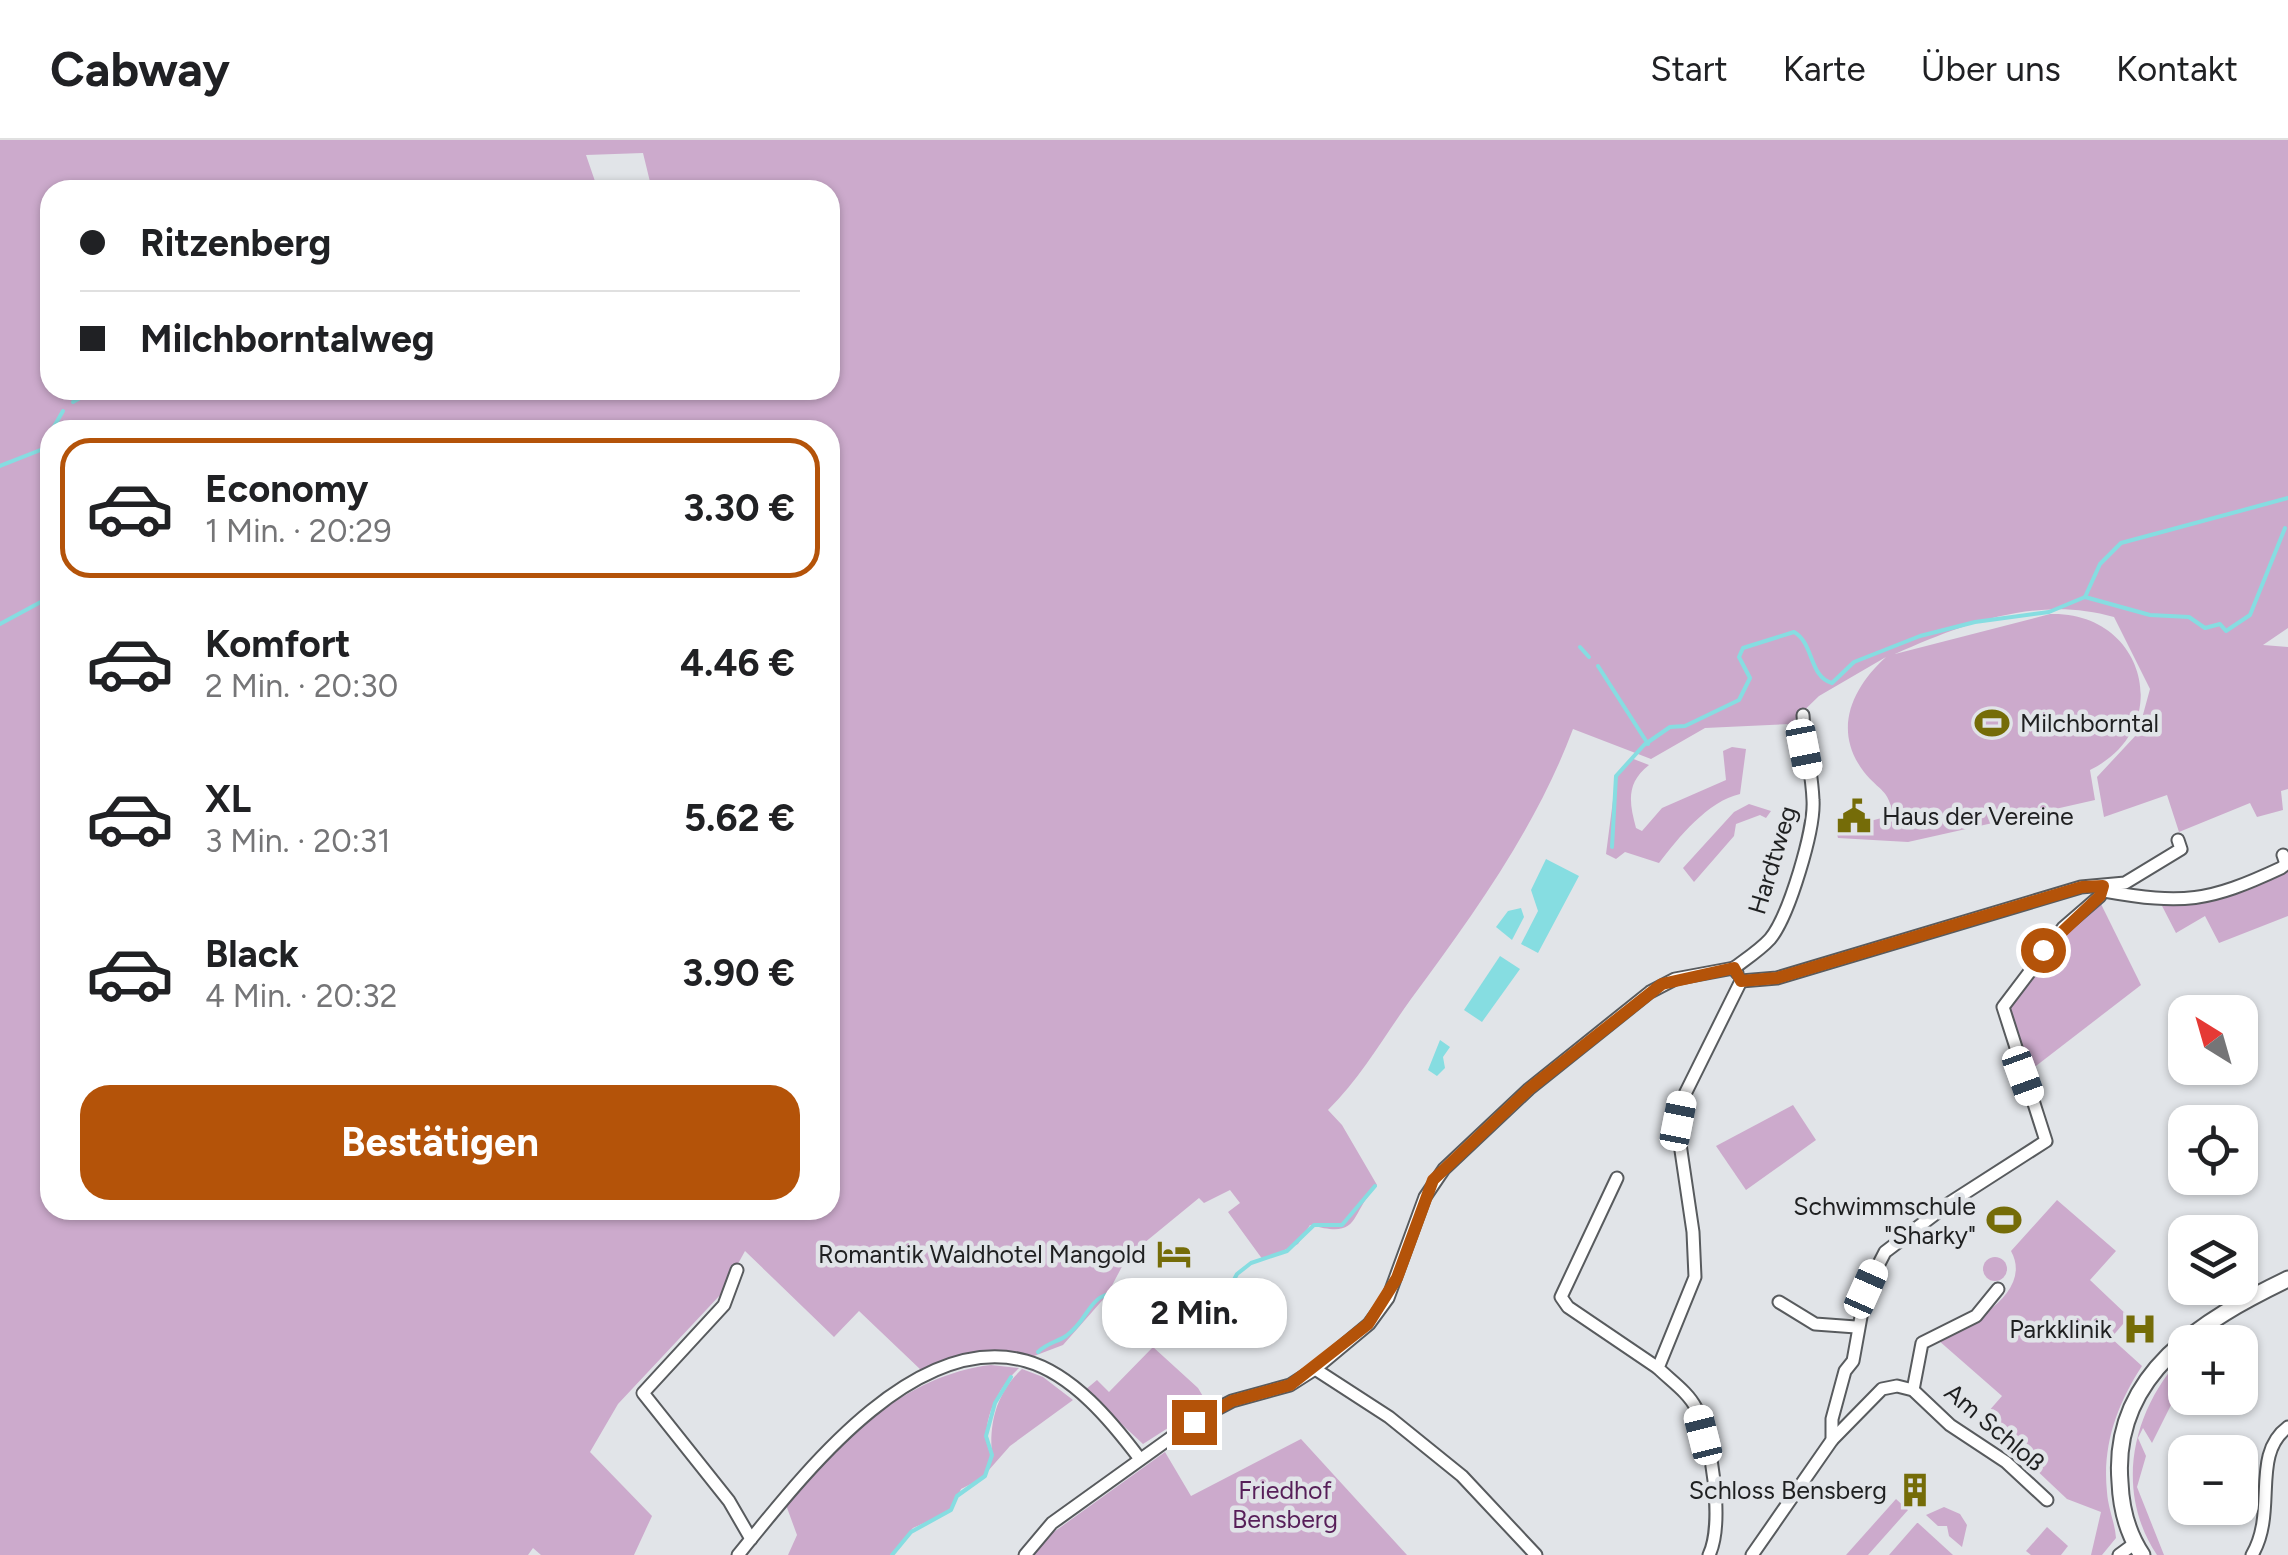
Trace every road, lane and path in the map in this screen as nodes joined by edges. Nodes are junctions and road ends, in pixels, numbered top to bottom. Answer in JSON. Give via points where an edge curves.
{"nodes":[{"id":1,"x":1803,"y":715,"type":"dead end"},
{"id":2,"x":2178,"y":840,"type":"dead end"},
{"id":3,"x":2283,"y":855,"type":"dead end"},
{"id":4,"x":2104,"y":889,"type":"junction"},
{"id":5,"x":1734,"y":968,"type":"junction"},
{"id":6,"x":1741,"y":981,"type":"junction"},
{"id":7,"x":1618,"y":1178,"type":"dead end"},
{"id":8,"x":737,"y":1270,"type":"dead end"},
{"id":9,"x":2288,"y":1279,"type":"edge"},
{"id":10,"x":1998,"y":1290,"type":"dead end"},
{"id":11,"x":1779,"y":1302,"type":"dead end"},
{"id":12,"x":1856,"y":1327,"type":"junction"},
{"id":13,"x":1316,"y":1368,"type":"junction"},
{"id":14,"x":1658,"y":1368,"type":"junction"},
{"id":15,"x":1913,"y":1390,"type":"junction"},
{"id":16,"x":2288,"y":1428,"type":"edge"},
{"id":17,"x":1832,"y":1440,"type":"junction"},
{"id":18,"x":1140,"y":1460,"type":"junction"},
{"id":19,"x":2047,"y":1500,"type":"dead end"},
{"id":20,"x":751,"y":1538,"type":"junction"},
{"id":21,"x":2138,"y":1549,"type":"edge"},
{"id":22,"x":738,"y":1555,"type":"edge"},
{"id":23,"x":1025,"y":1555,"type":"edge"},
{"id":24,"x":1536,"y":1555,"type":"edge"},
{"id":25,"x":1710,"y":1555,"type":"edge"},
{"id":26,"x":1752,"y":1555,"type":"edge"},
{"id":27,"x":2119,"y":1555,"type":"edge"},
{"id":28,"x":2252,"y":1555,"type":"edge"}],
"edges":[{"from":1,"to":5,"type":"street","name":"Hardtweg","via":[[1814,804],[1808,839],[1779,925]]},
{"from":2,"to":4,"type":"street","via":[[2181,849],[2173,856]]},
{"from":3,"to":4,"type":"street","via":[[2281,868],[2223,895],[2182,900]]},
{"from":4,"to":6,"type":"street","via":[[2082,887],[1777,978]]},
{"from":4,"to":12,"type":"street","via":[[2043,950],[2003,1007],[2046,1140],[1886,1252]]},
{"from":5,"to":6,"type":"street"},
{"from":5,"to":13,"type":"street","via":[[1662,984],[1511,1104],[1433,1180],[1388,1298]]},
{"from":6,"to":14,"type":"street","via":[[1692,1075],[1678,1121],[1695,1278]]},
{"from":7,"to":14,"type":"street","via":[[1561,1297]]},
{"from":8,"to":20,"type":"street","via":[[724,1305],[644,1392]]},
{"from":9,"to":21,"type":"main road","via":[[2207,1321],[2148,1377],[2119,1454],[2120,1495]]},
{"from":10,"to":15,"type":"street","name":"Am Schloß","via":[[1976,1316],[1922,1343]]},
{"from":11,"to":12,"type":"street","via":[[1815,1324]]},
{"from":12,"to":17,"type":"street"},
{"from":13,"to":18,"type":"street","via":[[1290,1385],[1212,1410]]},
{"from":13,"to":24,"type":"street","via":[[1462,1476]]},
{"from":14,"to":25,"type":"street","via":[[1696,1408],[1716,1511]]},
{"from":15,"to":17,"type":"street","name":"Am Schloß","via":[[1882,1389]]},
{"from":15,"to":19,"type":"street","name":"Am Schloß"},
{"from":16,"to":28,"type":"street","via":[[2268,1454],[2268,1514]]},
{"from":17,"to":26,"type":"street","name":"Am Schloß"},
{"from":18,"to":20,"type":"street","via":[[1085,1398],[1050,1372],[1007,1358],[964,1360],[926,1375],[833,1441]]},
{"from":18,"to":23,"type":"street","via":[[1052,1523]]},
{"from":20,"to":22,"type":"street"},
{"from":21,"to":27,"type":"street"}]}
